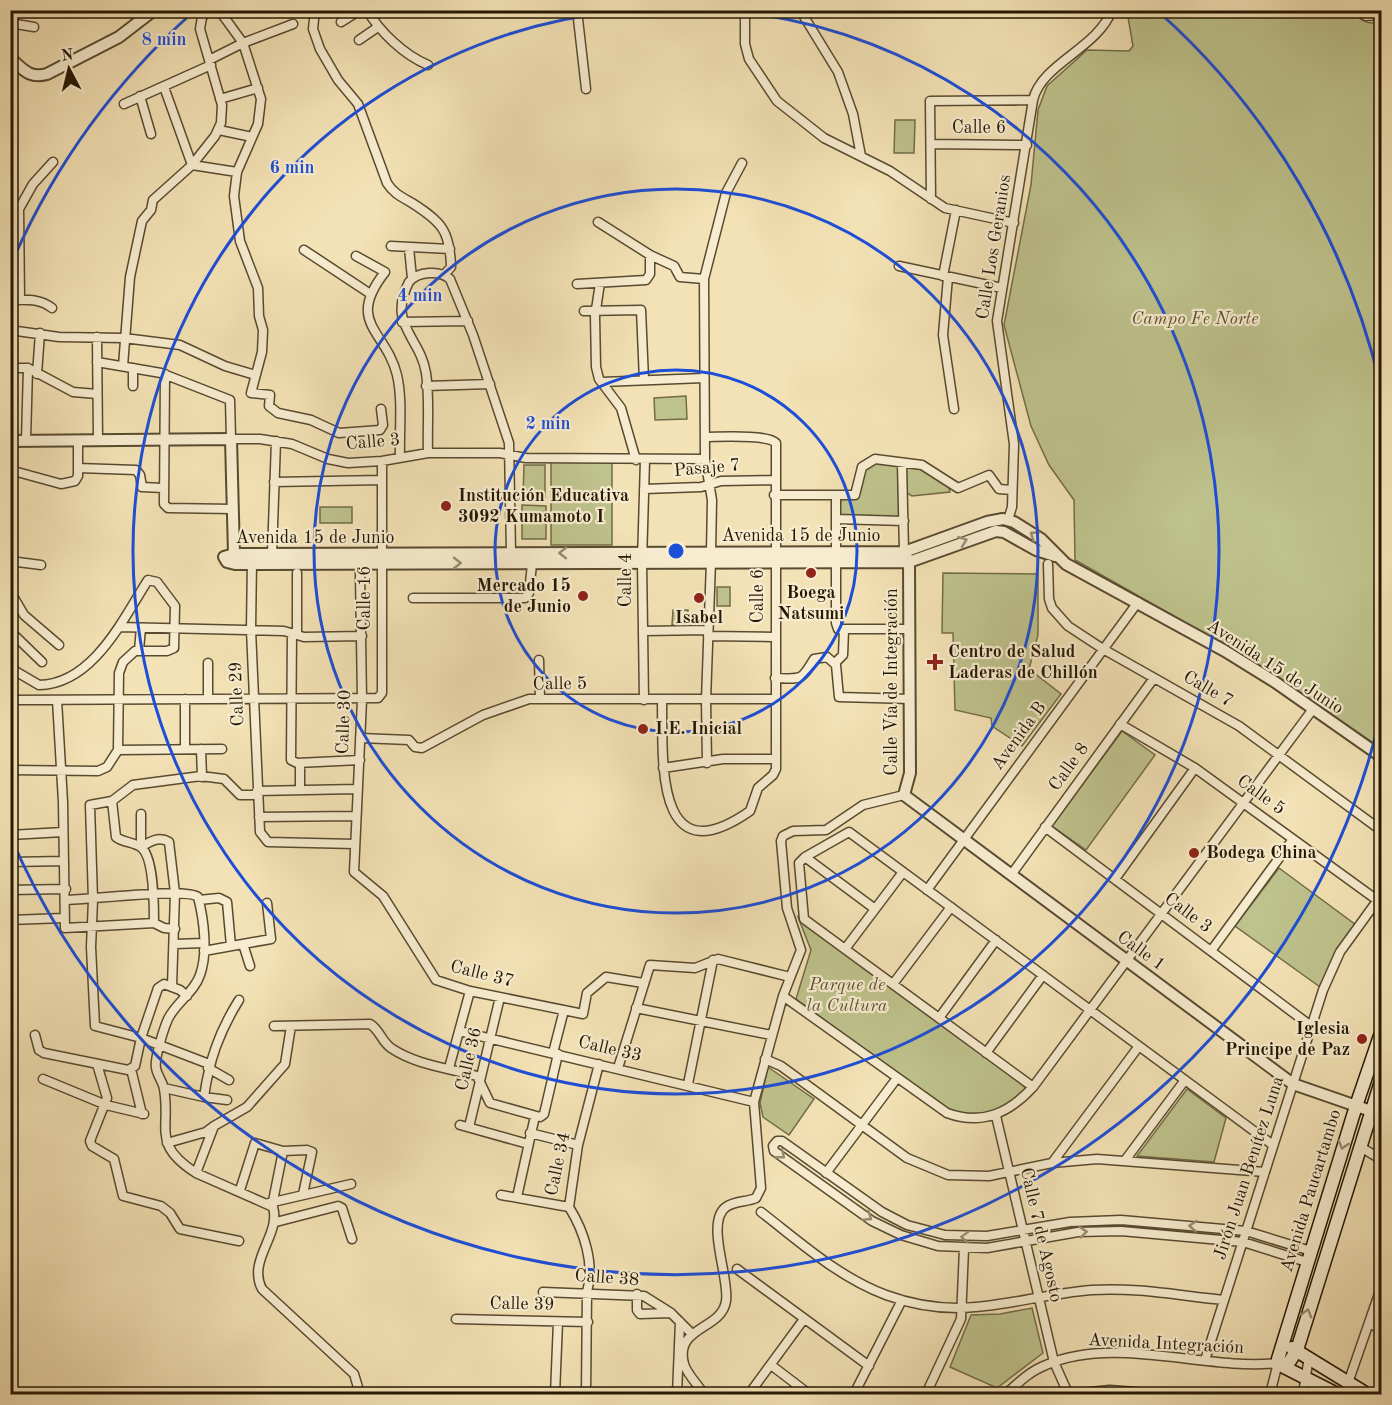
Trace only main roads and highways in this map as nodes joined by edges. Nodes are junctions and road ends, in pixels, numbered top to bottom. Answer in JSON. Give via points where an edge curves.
{"nodes":[{"id":1,"x":1382,"y":1030,"type":"edge"},
{"id":2,"x":1382,"y":1078,"type":"edge"},
{"id":3,"x":1379,"y":1092,"type":"edge"},
{"id":4,"x":1281,"y":1347,"type":"junction"},
{"id":5,"x":1296,"y":1350,"type":"junction"},
{"id":6,"x":1282,"y":1365,"type":"junction"},
{"id":7,"x":1337,"y":1395,"type":"edge"},
{"id":8,"x":1367,"y":1395,"type":"edge"}],
"edges":[{"from":1,"to":4,"type":"main road","name":"Avenida Paucartambo","one_way":true},
{"from":2,"to":3,"type":"main road","name":"Avenida Paucartambo"},
{"from":5,"to":3,"type":"main road","name":"Avenida Paucartambo","one_way":true},
{"from":4,"to":5,"type":"main road"},
{"from":4,"to":6,"type":"main road","name":"Avenida Paucartambo"},
{"from":5,"to":6,"type":"main road","name":"Avenida Paucartambo"},
{"from":5,"to":8,"type":"main road"},
{"from":6,"to":7,"type":"main road"}]}
